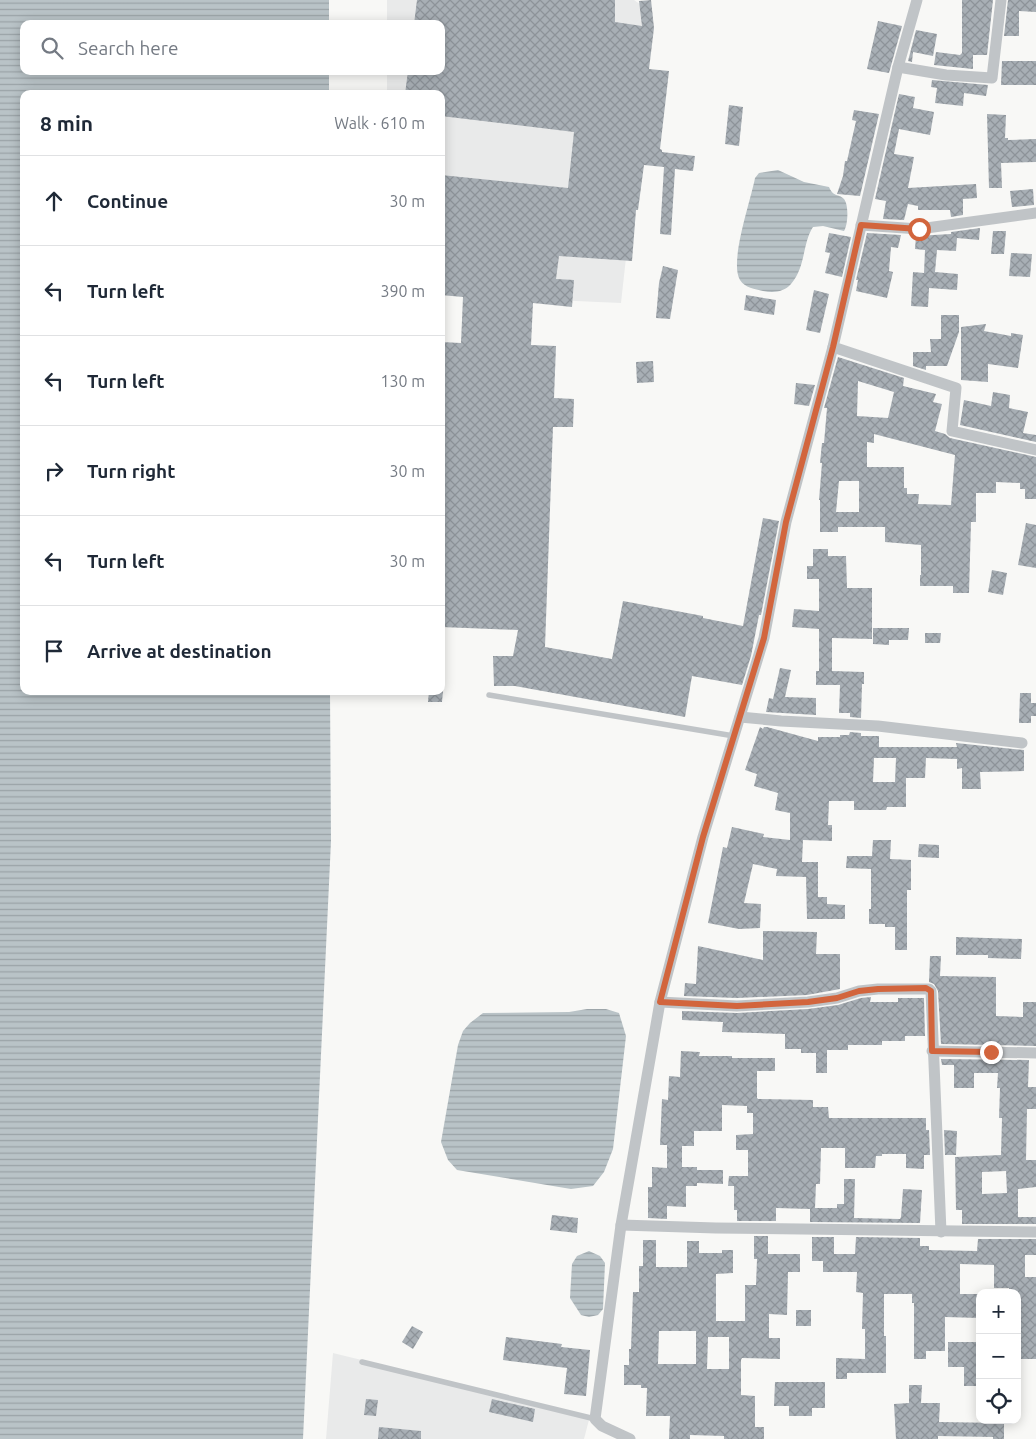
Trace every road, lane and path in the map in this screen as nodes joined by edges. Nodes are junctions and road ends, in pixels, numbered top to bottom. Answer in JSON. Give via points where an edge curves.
{"nodes":[{"id":1,"x":917,"y":0,"type":"edge"},
{"id":2,"x":1002,"y":0,"type":"edge"},
{"id":3,"x":898,"y":67,"type":"junction"},
{"id":4,"x":1036,"y":213,"type":"edge"},
{"id":5,"x":861,"y":225,"type":"junction"},
{"id":6,"x":833,"y":347,"type":"junction"},
{"id":7,"x":1036,"y":450,"type":"edge"},
{"id":8,"x":489,"y":695,"type":"dead end"},
{"id":9,"x":740,"y":717,"type":"junction"},
{"id":10,"x":734,"y":736,"type":"junction"},
{"id":11,"x":1022,"y":743,"type":"dead end"},
{"id":12,"x":660,"y":1002,"type":"junction"},
{"id":13,"x":932,"y":1051,"type":"junction"},
{"id":14,"x":1036,"y":1053,"type":"edge"},
{"id":15,"x":621,"y":1225,"type":"junction"},
{"id":16,"x":941,"y":1232,"type":"junction"},
{"id":17,"x":1036,"y":1232,"type":"edge"},
{"id":18,"x":362,"y":1362,"type":"dead end"},
{"id":19,"x":595,"y":1419,"type":"junction"},
{"id":20,"x":630,"y":1439,"type":"edge"}],
"edges":[{"from":1,"to":3,"type":"street"},
{"from":2,"to":3,"type":"street","via":[[992,78]]},
{"from":3,"to":5,"type":"street"},
{"from":4,"to":5,"type":"street","via":[[919,229]]},
{"from":5,"to":6,"type":"street"},
{"from":6,"to":7,"type":"street","via":[[956,388],[952,431]]},
{"from":6,"to":9,"type":"street","via":[[786,522],[764,638]]},
{"from":8,"to":10,"type":"lane"},
{"from":9,"to":10,"type":"street"},
{"from":9,"to":11,"type":"street","via":[[878,726]]},
{"from":10,"to":12,"type":"street","via":[[703,837]]},
{"from":12,"to":13,"type":"street","via":[[737,1006],[808,1002],[868,990],[926,988],[931,991]]},
{"from":12,"to":15,"type":"street"},
{"from":13,"to":14,"type":"street"},
{"from":13,"to":16,"type":"street"},
{"from":15,"to":16,"type":"street"},
{"from":15,"to":19,"type":"street"},
{"from":16,"to":17,"type":"street"},
{"from":18,"to":19,"type":"lane"},
{"from":19,"to":20,"type":"street","via":[[602,1426]]}]}
